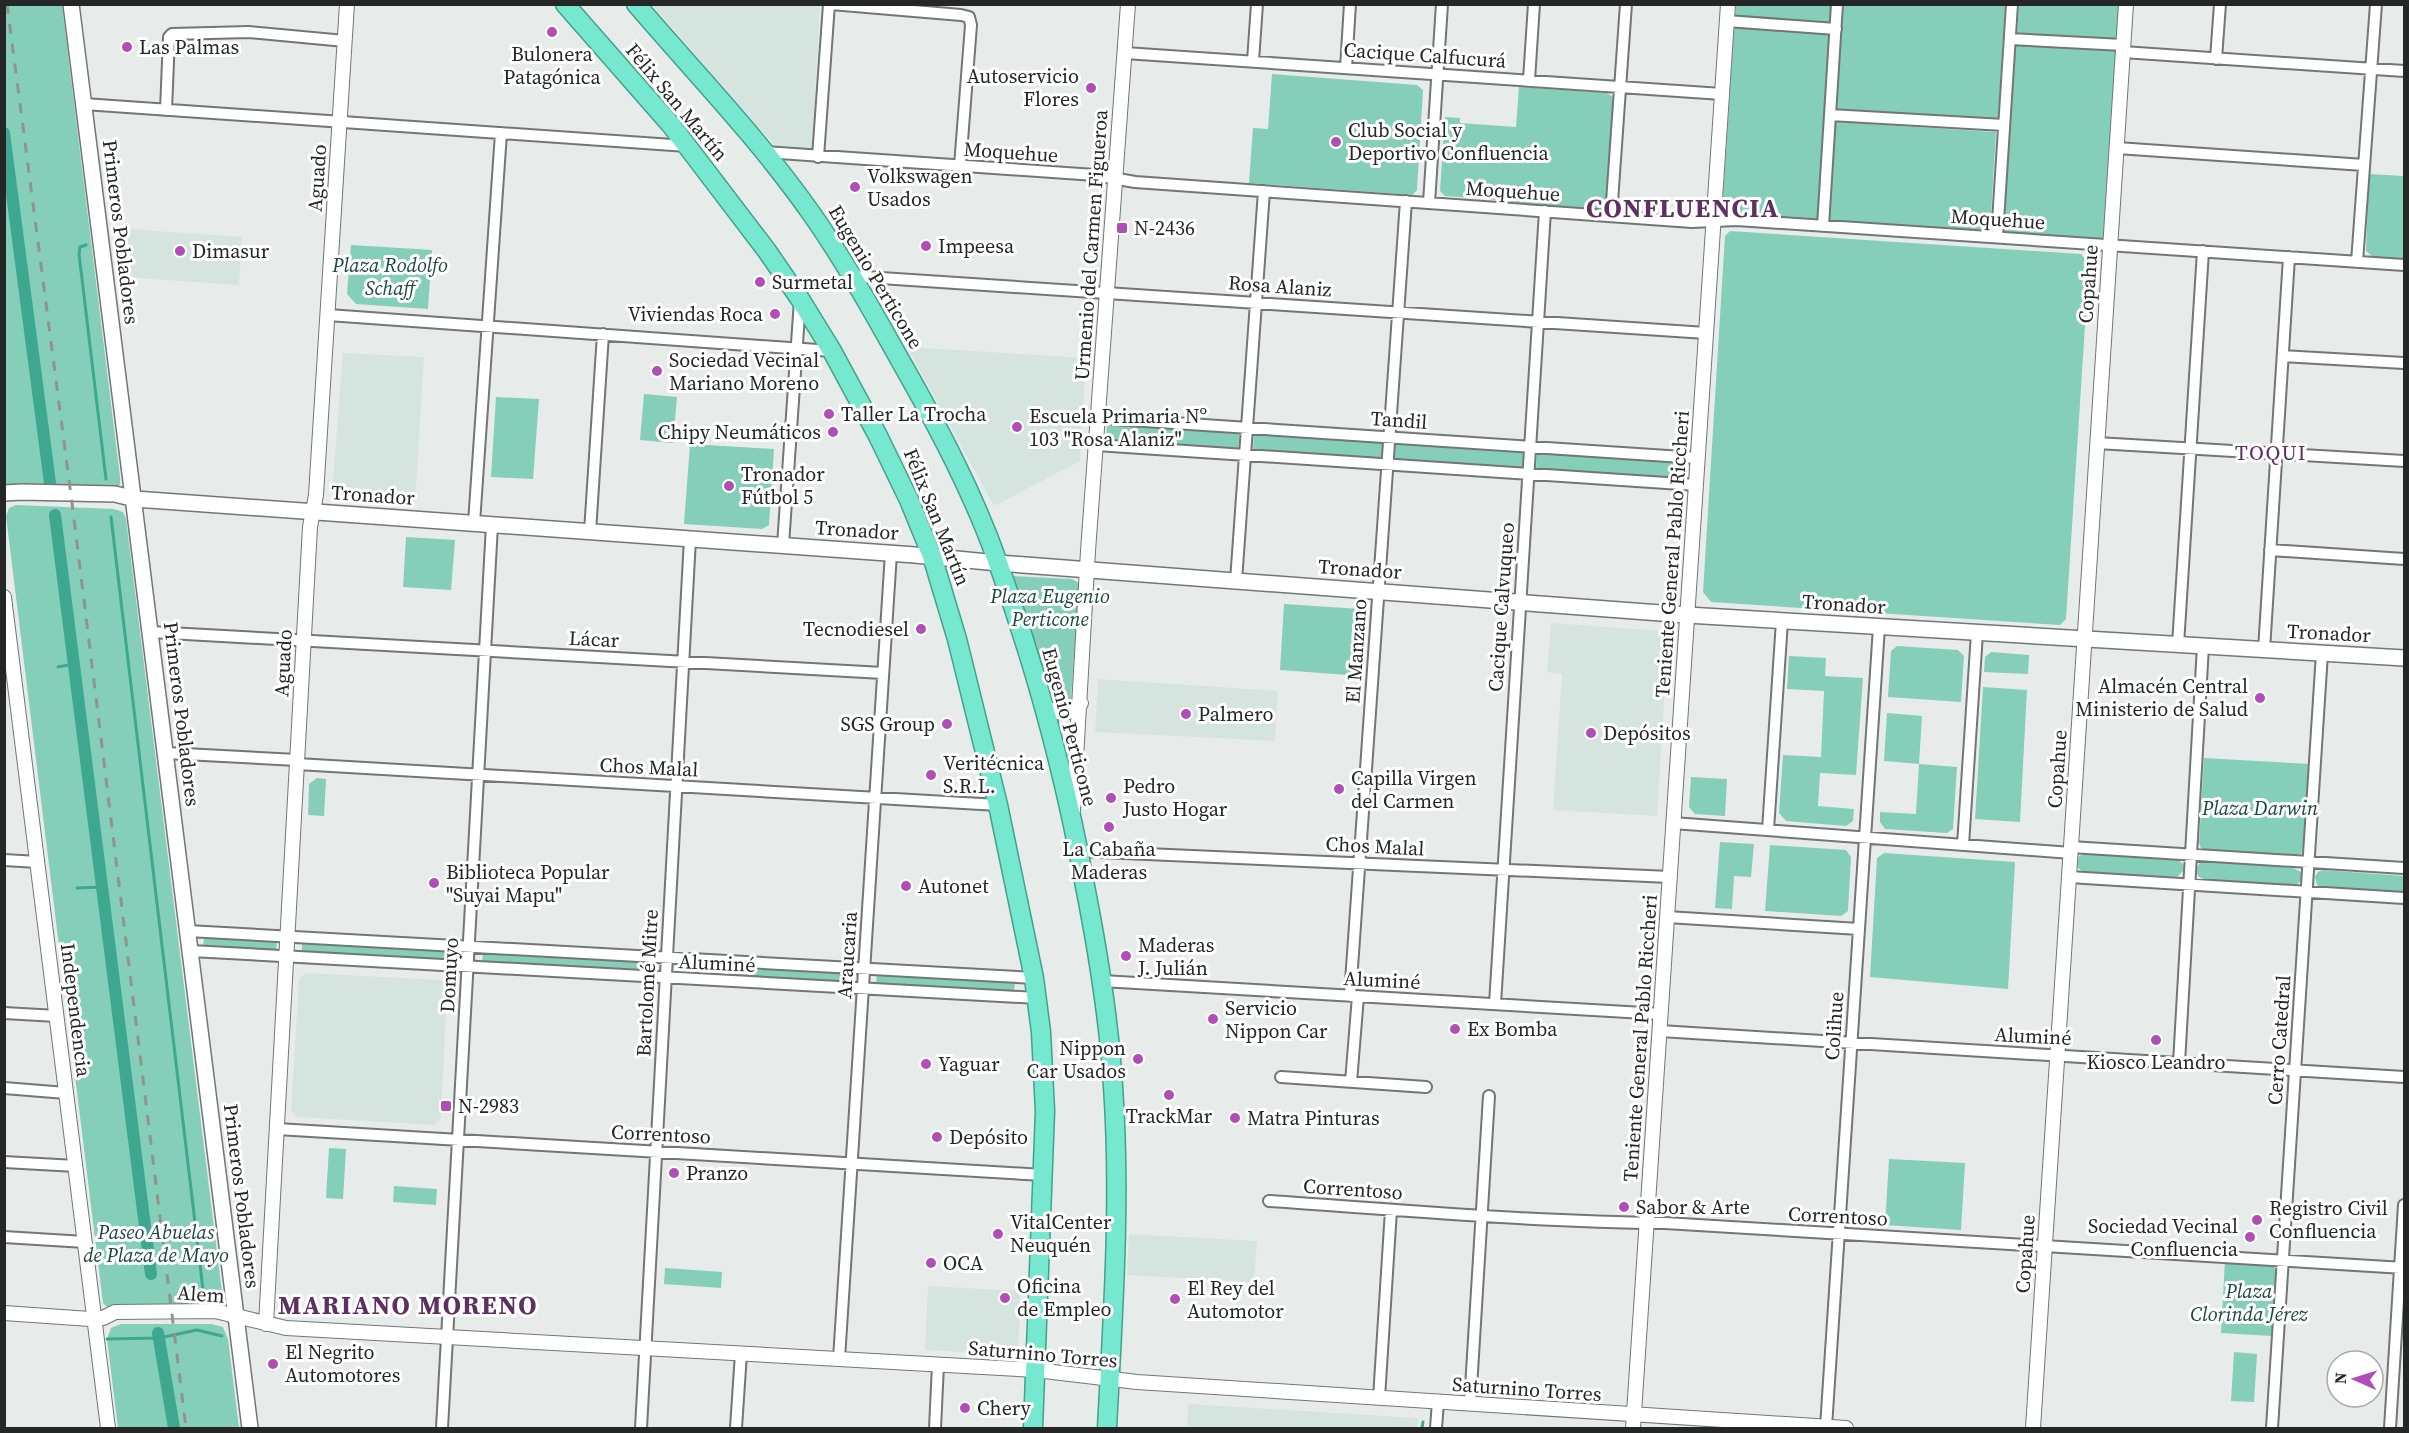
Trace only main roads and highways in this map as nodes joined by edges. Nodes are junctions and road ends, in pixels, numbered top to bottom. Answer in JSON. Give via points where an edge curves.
{"nodes":[{"id":1,"x":71,"y":4,"type":"edge"},
{"id":2,"x":565,"y":4,"type":"edge"},
{"id":3,"x":636,"y":4,"type":"edge"},
{"id":4,"x":4,"y":493,"type":"edge"},
{"id":5,"x":4,"y":498,"type":"edge"},
{"id":6,"x":135,"y":499,"type":"junction"},
{"id":7,"x":932,"y":556,"type":"junction"},
{"id":8,"x":998,"y":563,"type":"junction"},
{"id":9,"x":2404,"y":658,"type":"edge"},
{"id":10,"x":250,"y":1428,"type":"edge"},
{"id":11,"x":1033,"y":1428,"type":"edge"},
{"id":12,"x":1107,"y":1428,"type":"edge"}],
"edges":[{"from":1,"to":6,"type":"main road","name":"Primeros Pobladores"},
{"from":2,"to":7,"type":"highway","name":"Félix San Martín","via":[[662,114],[800,299],[878,436]]},
{"from":3,"to":8,"type":"highway","name":"Eugenio Perticone","via":[[813,215],[910,378],[951,456]]},
{"from":4,"to":6,"type":"main road","via":[[116,494]]},
{"from":5,"to":6,"type":"main road","via":[[22,502],[115,504]]},
{"from":6,"to":7,"type":"main road","name":"Tronador"},
{"from":6,"to":10,"type":"main road","name":"Primeros Pobladores"},
{"from":7,"to":8,"type":"main road","name":"Tronador"},
{"from":7,"to":11,"type":"highway","name":"Félix San Martín","via":[[998,805],[1037,998],[1044,1086]]},
{"from":8,"to":9,"type":"main road","name":"Tronador","via":[[1687,615]]},
{"from":8,"to":12,"type":"highway","name":"Eugenio Perticone","via":[[1061,767],[1102,981],[1113,1086],[1116,1173]]}]}
